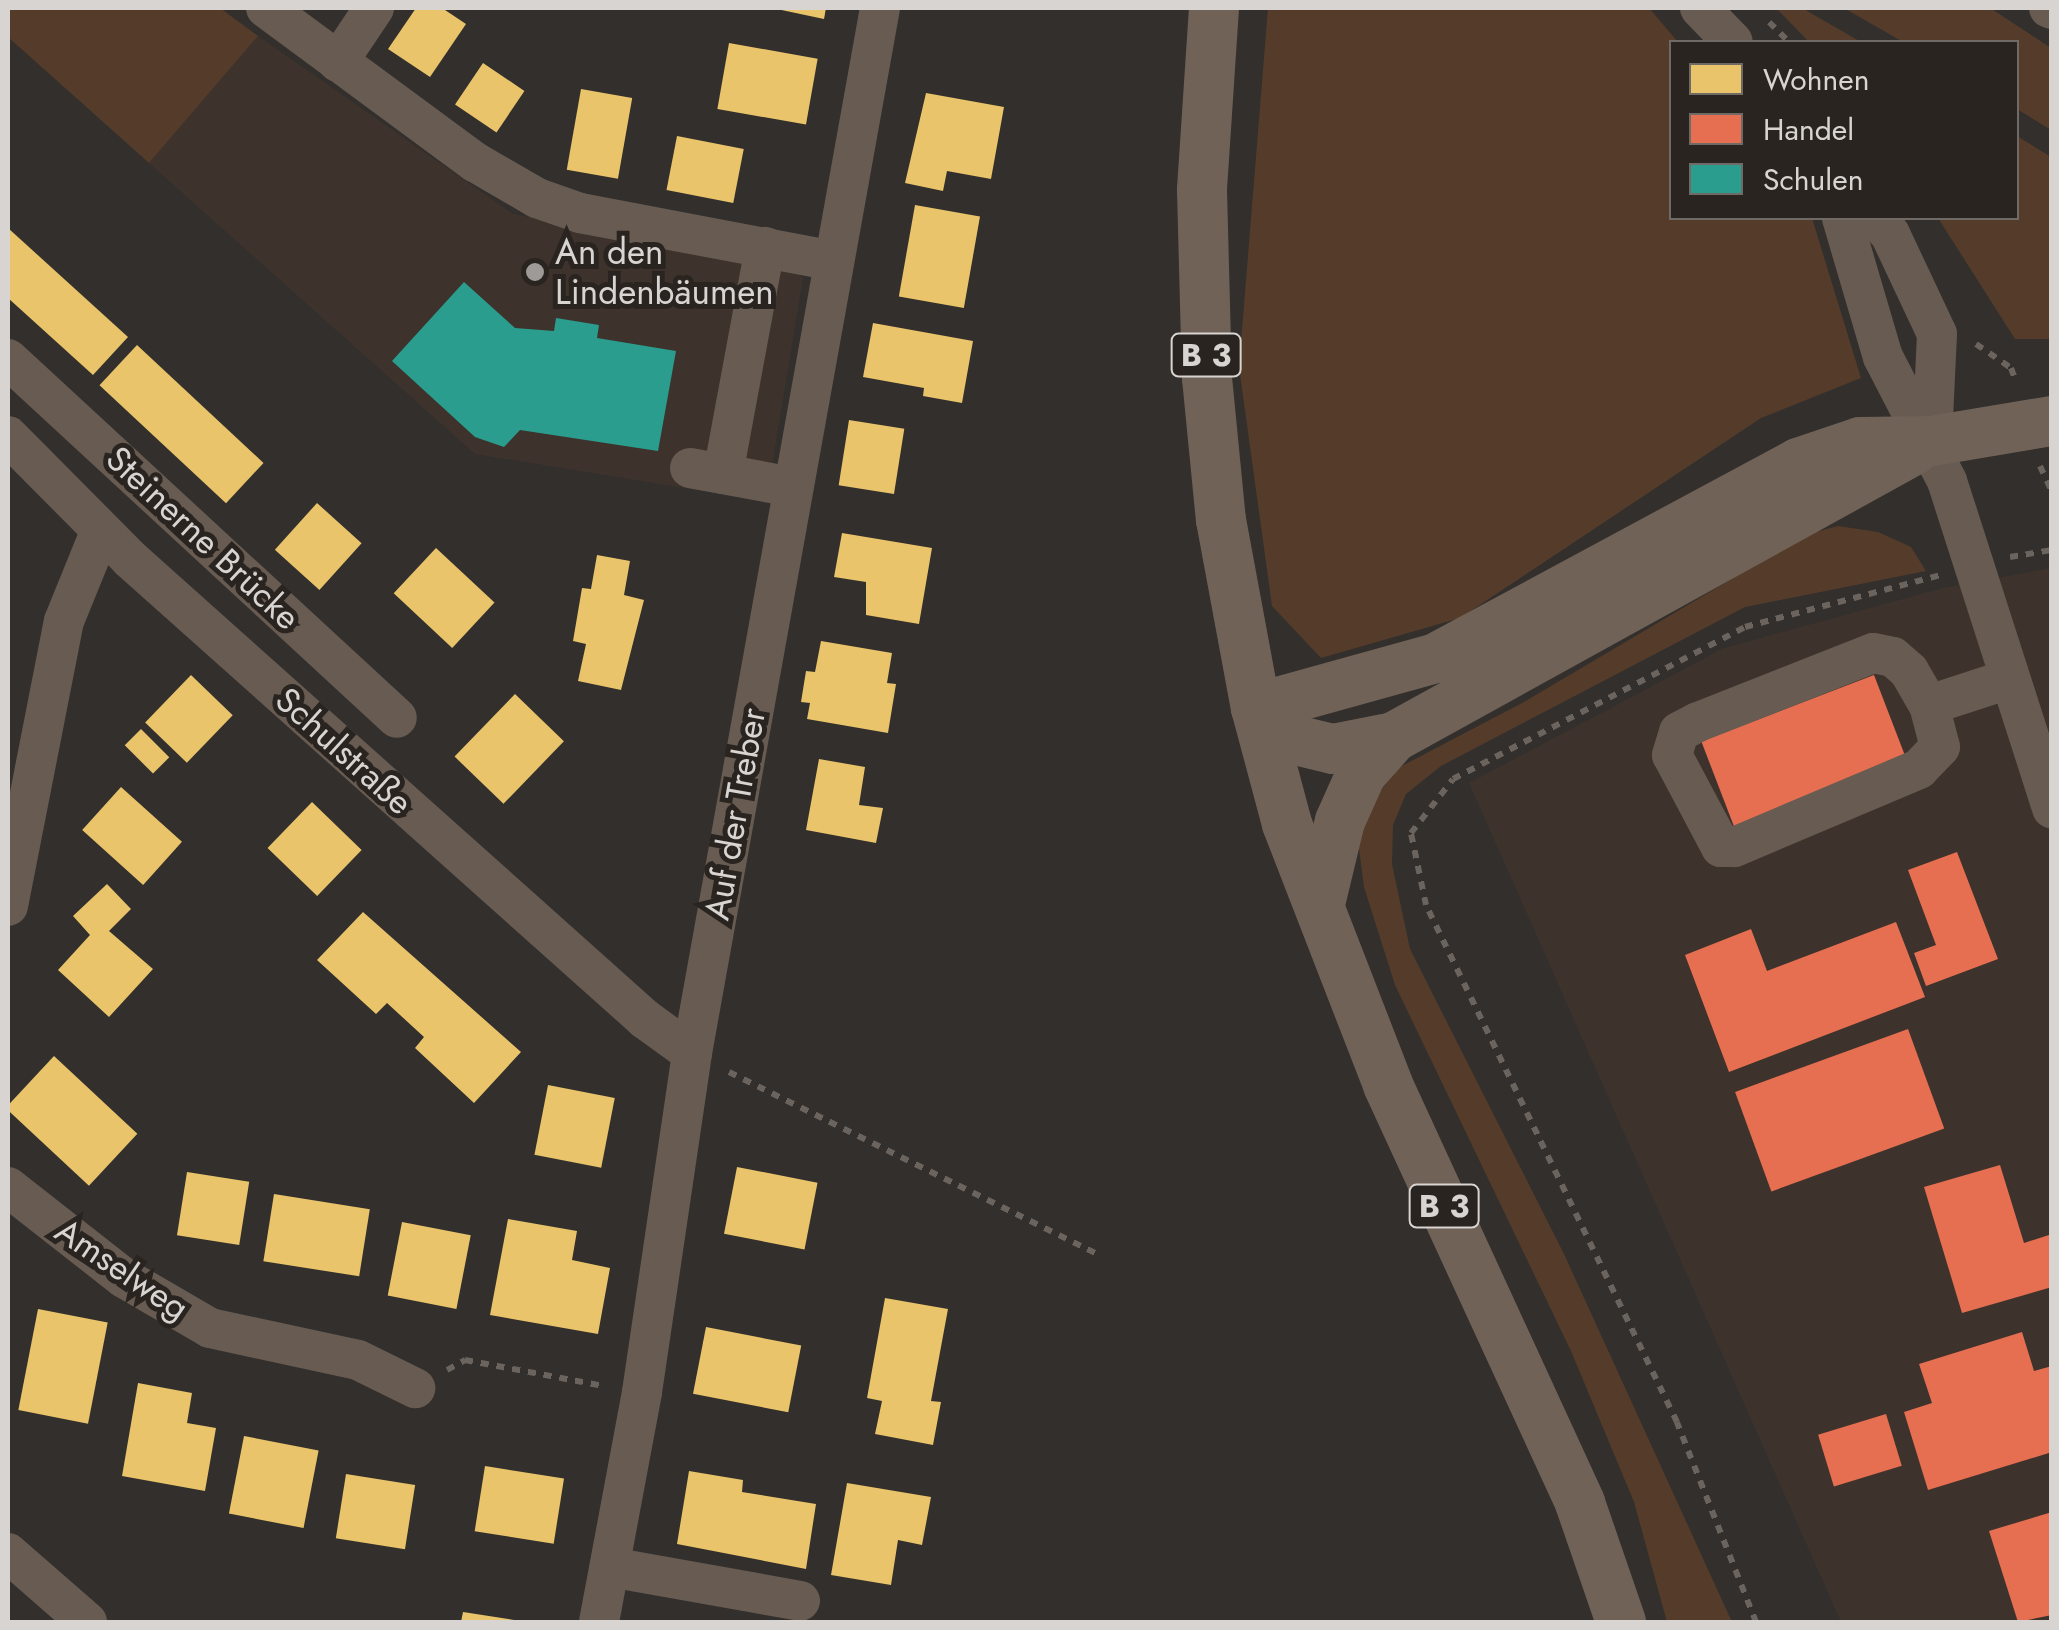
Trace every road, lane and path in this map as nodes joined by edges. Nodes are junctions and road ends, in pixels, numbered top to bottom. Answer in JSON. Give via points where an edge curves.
{"nodes":[{"id":1,"x":266,"y":8,"type":"edge"},
{"id":2,"x":374,"y":8,"type":"edge"},
{"id":3,"x":880,"y":8,"type":"edge"},
{"id":4,"x":1214,"y":8,"type":"edge"},
{"id":5,"x":1700,"y":8,"type":"edge"},
{"id":6,"x":1731,"y":40,"type":"edge"},
{"id":7,"x":338,"y":62,"type":"junction"},
{"id":8,"x":1843,"y":220,"type":"edge"},
{"id":9,"x":1877,"y":220,"type":"edge"},
{"id":10,"x":765,"y":248,"type":"junction"},
{"id":11,"x":834,"y":261,"type":"junction"},
{"id":12,"x":1970,"y":339,"type":"dead end"},
{"id":13,"x":8,"y":359,"type":"edge"},
{"id":14,"x":2041,"y":422,"type":"edge"},
{"id":15,"x":8,"y":436,"type":"edge"},
{"id":16,"x":1932,"y":441,"type":"junction"},
{"id":17,"x":794,"y":487,"type":"junction"},
{"id":18,"x":2052,"y":492,"type":"edge"},
{"id":19,"x":101,"y":530,"type":"junction"},
{"id":20,"x":2052,"y":550,"type":"edge"},
{"id":21,"x":1971,"y":564,"type":"junction"},
{"id":22,"x":2009,"y":679,"type":"junction"},
{"id":23,"x":1929,"y":704,"type":"junction"},
{"id":24,"x":1256,"y":708,"type":"junction"},
{"id":25,"x":396,"y":718,"type":"dead end"},
{"id":26,"x":1394,"y":738,"type":"junction"},
{"id":27,"x":2052,"y":809,"type":"edge"},
{"id":28,"x":1320,"y":904,"type":"junction"},
{"id":29,"x":8,"y":906,"type":"edge"},
{"id":30,"x":692,"y":1053,"type":"junction"},
{"id":31,"x":8,"y":1187,"type":"edge"},
{"id":32,"x":1098,"y":1254,"type":"dead end"},
{"id":33,"x":415,"y":1388,"type":"joint"},
{"id":34,"x":642,"y":1392,"type":"junction"},
{"id":35,"x":8,"y":1553,"type":"edge"},
{"id":36,"x":610,"y":1567,"type":"junction"},
{"id":37,"x":800,"y":1601,"type":"dead end"},
{"id":38,"x":87,"y":1622,"type":"edge"},
{"id":39,"x":599,"y":1622,"type":"edge"},
{"id":40,"x":1621,"y":1622,"type":"edge"},
{"id":41,"x":1756,"y":1622,"type":"edge"}],
"edges":[{"from":1,"to":7,"type":"street"},
{"from":2,"to":7,"type":"street"},
{"from":3,"to":11,"type":"street","name":"Auf der Treber"},
{"from":4,"to":24,"type":"main road","number":"B 3","via":[[1202,190],[1207,378],[1221,520]]},
{"from":5,"to":6,"type":"street"},
{"from":7,"to":10,"type":"street","via":[[474,162],[537,198],[580,213]]},
{"from":8,"to":16,"type":"street","via":[[1884,357]]},
{"from":9,"to":16,"type":"street","via":[[1890,234],[1937,334]]},
{"from":10,"to":11,"type":"street"},
{"from":10,"to":17,"type":"street","via":[[706,471]]},
{"from":11,"to":17,"type":"street","name":"Auf der Treber"},
{"from":12,"to":14,"type":"path","via":[[2011,368]]},
{"from":13,"to":25,"type":"street","name":"Steinerne Brücke"},
{"from":14,"to":16,"type":"main road"},
{"from":14,"to":18,"type":"path"},
{"from":15,"to":19,"type":"street","name":"Schulstraße"},
{"from":16,"to":21,"type":"street"},
{"from":16,"to":24,"type":"main road","via":[[1860,442],[1798,463],[1436,658]]},
{"from":16,"to":26,"type":"main road"},
{"from":17,"to":30,"type":"street","name":"Auf der Treber"},
{"from":19,"to":29,"type":"street","via":[[64,621]]},
{"from":19,"to":30,"type":"street","name":"Schulstraße","via":[[645,1019]]},
{"from":20,"to":21,"type":"path"},
{"from":21,"to":22,"type":"street"},
{"from":21,"to":41,"type":"path","via":[[1745,626],[1453,779],[1411,833],[1426,905],[1677,1422]]},
{"from":22,"to":23,"type":"street"},
{"from":22,"to":27,"type":"street"},
{"from":23,"to":23,"type":"street","via":[[1893,657],[1872,653],[1698,722],[1679,732],[1672,755],[1720,847],[1734,847],[1919,769],[1940,747]]},
{"from":24,"to":26,"type":"main road","via":[[1291,739],[1333,749]]},
{"from":24,"to":28,"type":"main road","number":"B 3","via":[[1288,824]]},
{"from":26,"to":28,"type":"main road","via":[[1361,774],[1340,820]]},
{"from":28,"to":40,"type":"main road","number":"B 3","via":[[1388,1085],[1580,1503]]},
{"from":30,"to":32,"type":"path"},
{"from":30,"to":34,"type":"street","name":"Auf der Treber"},
{"from":31,"to":33,"type":"street","name":"Amselweg","via":[[124,1278],[210,1328],[358,1360]]},
{"from":33,"to":34,"type":"path","via":[[465,1360]]},
{"from":34,"to":36,"type":"street","name":"Auf der Treber"},
{"from":35,"to":38,"type":"street"},
{"from":36,"to":37,"type":"street"},
{"from":36,"to":39,"type":"street","name":"Auf der Treber"}]}
